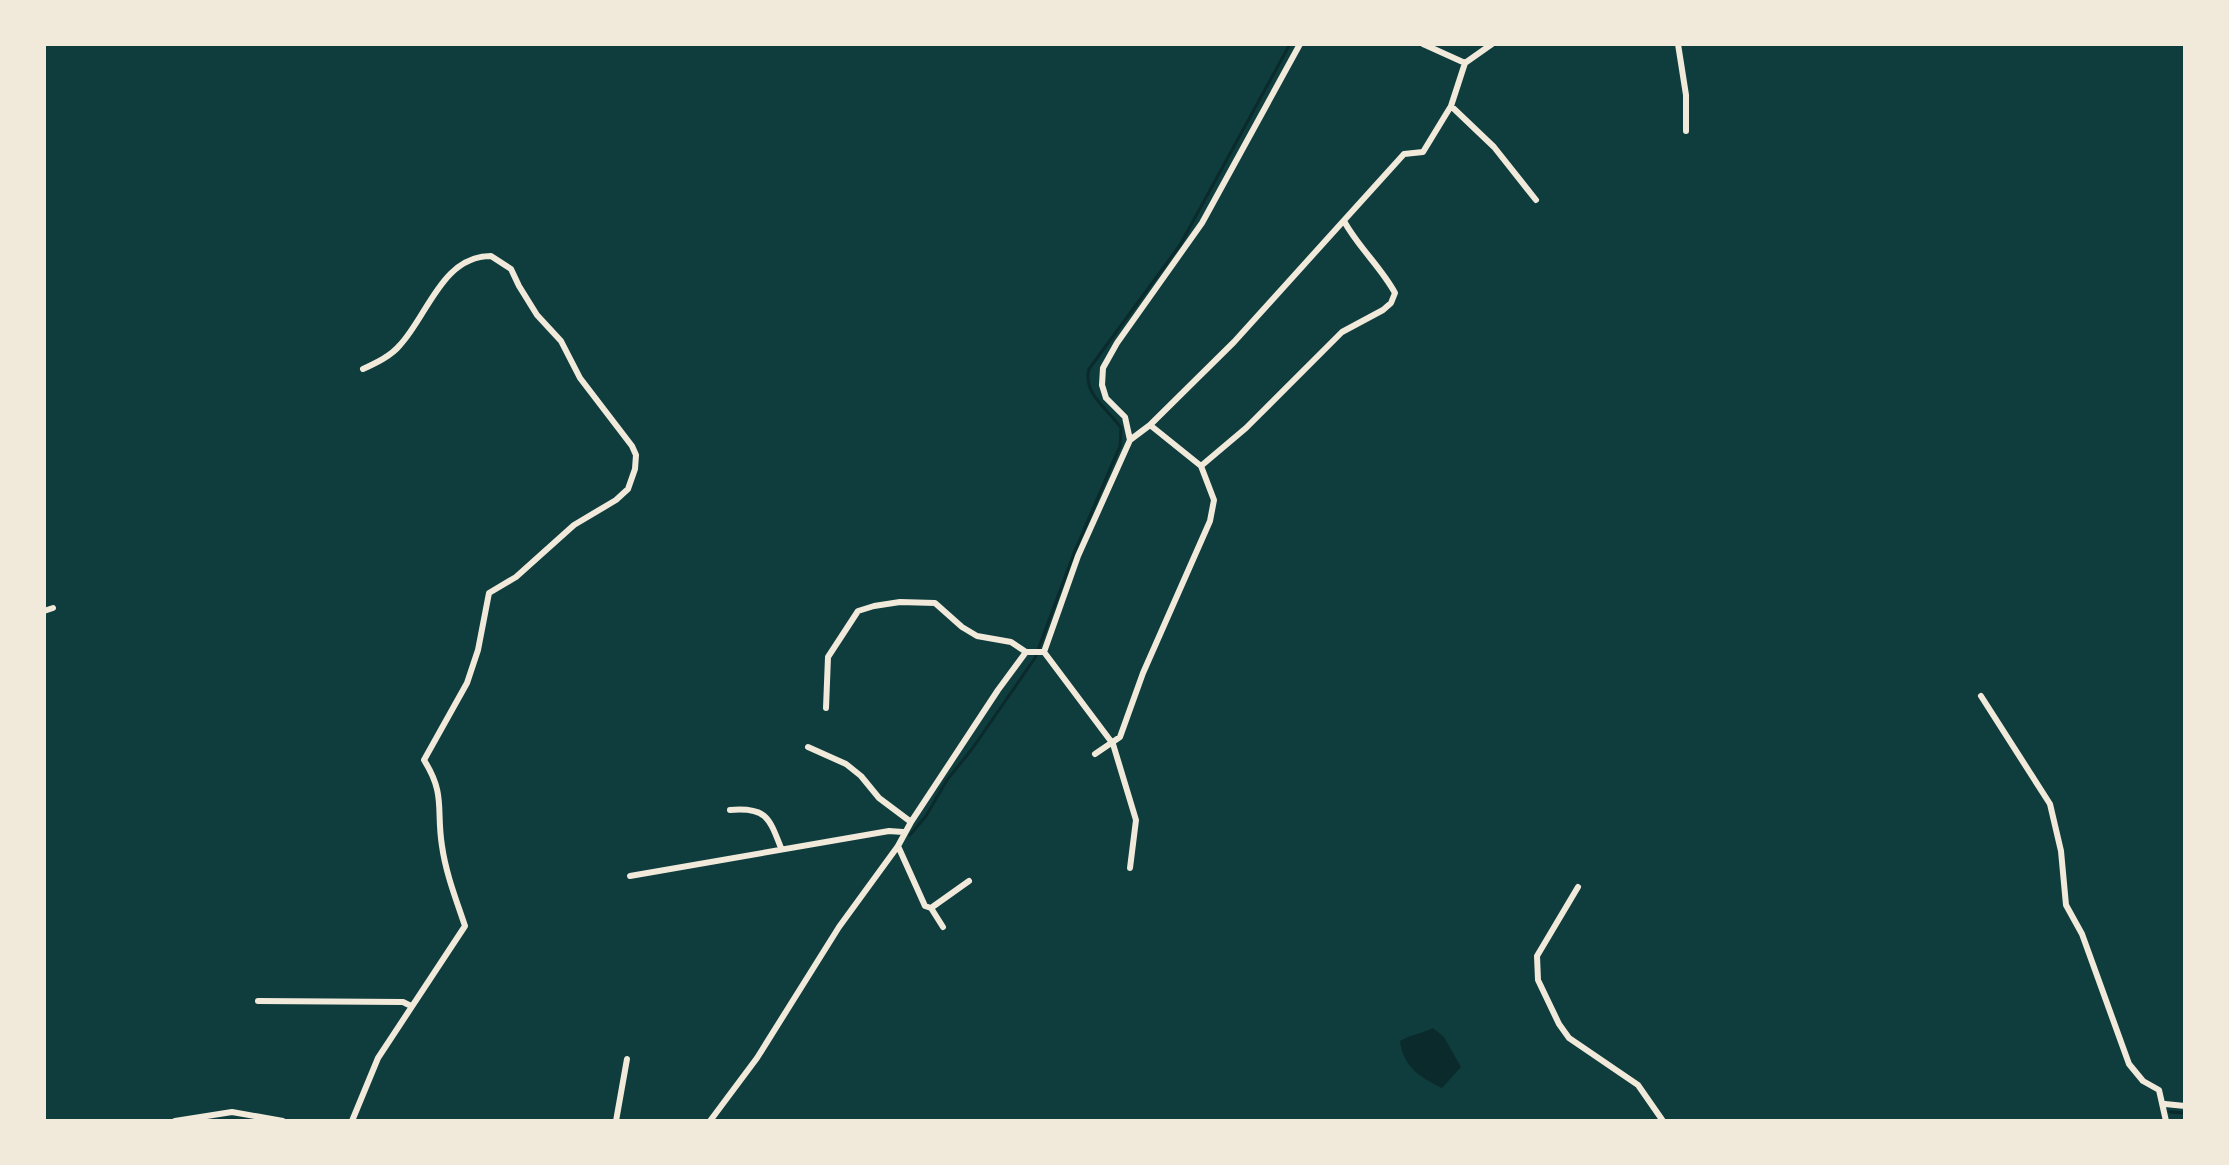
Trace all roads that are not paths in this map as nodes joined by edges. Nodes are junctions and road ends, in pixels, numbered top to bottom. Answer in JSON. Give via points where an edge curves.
{"nodes":[{"id":1,"x":1300,"y":44,"type":"edge"},
{"id":2,"x":1423,"y":44,"type":"edge"},
{"id":3,"x":1492,"y":44,"type":"edge"},
{"id":4,"x":1678,"y":44,"type":"edge"},
{"id":5,"x":1465,"y":63,"type":"junction"},
{"id":6,"x":1451,"y":106,"type":"junction"},
{"id":7,"x":1686,"y":131,"type":"dead end"},
{"id":8,"x":1536,"y":200,"type":"dead end"},
{"id":9,"x":1344,"y":221,"type":"junction"},
{"id":10,"x":363,"y":369,"type":"dead end"},
{"id":11,"x":1150,"y":425,"type":"junction"},
{"id":12,"x":1130,"y":440,"type":"junction"},
{"id":13,"x":1201,"y":466,"type":"junction"},
{"id":14,"x":53,"y":608,"type":"dead end"},
{"id":15,"x":44,"y":611,"type":"edge"},
{"id":16,"x":1029,"y":652,"type":"junction"},
{"id":17,"x":1043,"y":652,"type":"junction"},
{"id":18,"x":1981,"y":696,"type":"dead end"},
{"id":19,"x":826,"y":708,"type":"dead end"},
{"id":20,"x":1113,"y":744,"type":"junction"},
{"id":21,"x":808,"y":747,"type":"dead end"},
{"id":22,"x":1095,"y":754,"type":"dead end"},
{"id":23,"x":730,"y":810,"type":"dead end"},
{"id":24,"x":911,"y":822,"type":"junction"},
{"id":25,"x":903,"y":832,"type":"junction"},
{"id":26,"x":898,"y":846,"type":"junction"},
{"id":27,"x":781,"y":848,"type":"junction"},
{"id":28,"x":1130,"y":868,"type":"dead end"},
{"id":29,"x":630,"y":876,"type":"dead end"},
{"id":30,"x":969,"y":881,"type":"dead end"},
{"id":31,"x":1578,"y":887,"type":"dead end"},
{"id":32,"x":931,"y":908,"type":"junction"},
{"id":33,"x":943,"y":927,"type":"dead end"},
{"id":34,"x":258,"y":1001,"type":"dead end"},
{"id":35,"x":411,"y":1006,"type":"junction"},
{"id":36,"x":627,"y":1059,"type":"dead end"},
{"id":37,"x":2165,"y":1104,"type":"junction"},
{"id":38,"x":2185,"y":1106,"type":"edge"},
{"id":39,"x":246,"y":1117,"type":"edge"},
{"id":40,"x":175,"y":1121,"type":"edge"},
{"id":41,"x":283,"y":1121,"type":"edge"},
{"id":42,"x":352,"y":1121,"type":"edge"},
{"id":43,"x":616,"y":1121,"type":"edge"},
{"id":44,"x":710,"y":1121,"type":"edge"},
{"id":45,"x":1663,"y":1121,"type":"edge"},
{"id":46,"x":2166,"y":1121,"type":"edge"}],
"edges":[{"from":1,"to":12,"type":"street","via":[[1202,223],[1103,368],[1106,398],[1125,417]]},
{"from":2,"to":5,"type":"street"},
{"from":3,"to":5,"type":"street"},
{"from":4,"to":7,"type":"street"},
{"from":5,"to":6,"type":"street"},
{"from":6,"to":8,"type":"street","via":[[1494,147]]},
{"from":6,"to":9,"type":"street","via":[[1423,152],[1404,154]]},
{"from":9,"to":11,"type":"street"},
{"from":9,"to":13,"type":"street","via":[[1389,282],[1395,293],[1391,303],[1342,332]]},
{"from":10,"to":35,"type":"street","via":[[397,349],[446,277],[470,259],[491,256],[511,269],[537,315],[561,341],[580,378],[636,455],[628,489],[489,593],[467,683],[424,760],[436,779],[446,871],[465,926]]},
{"from":11,"to":12,"type":"street"},
{"from":11,"to":13,"type":"street"},
{"from":12,"to":17,"type":"street","via":[[1078,556]]},
{"from":13,"to":20,"type":"street","via":[[1214,500],[1210,521]]},
{"from":14,"to":15,"type":"street"},
{"from":16,"to":17,"type":"street"},
{"from":16,"to":19,"type":"street","via":[[1011,642],[977,636],[935,603],[874,606],[858,611],[828,657]]},
{"from":16,"to":24,"type":"street"},
{"from":17,"to":20,"type":"street"},
{"from":18,"to":37,"type":"street","via":[[2050,804],[2066,905],[2082,934],[2129,1064],[2159,1090]]},
{"from":20,"to":22,"type":"street"},
{"from":20,"to":28,"type":"street","via":[[1136,820]]},
{"from":21,"to":24,"type":"street","via":[[846,764]]},
{"from":23,"to":27,"type":"street","via":[[764,814]]},
{"from":24,"to":25,"type":"street"},
{"from":25,"to":26,"type":"street"},
{"from":25,"to":27,"type":"street"},
{"from":26,"to":32,"type":"street","via":[[920,899]]},
{"from":26,"to":44,"type":"street"},
{"from":27,"to":29,"type":"street"},
{"from":30,"to":32,"type":"street"},
{"from":31,"to":45,"type":"street","via":[[1537,956],[1538,980],[1569,1038],[1638,1085]]},
{"from":32,"to":33,"type":"street"},
{"from":34,"to":35,"type":"street"},
{"from":35,"to":42,"type":"street","via":[[378,1058]]},
{"from":36,"to":43,"type":"street"},
{"from":37,"to":38,"type":"street"},
{"from":37,"to":46,"type":"street"},
{"from":39,"to":40,"type":"street","via":[[232,1112]]},
{"from":39,"to":41,"type":"street"}]}
